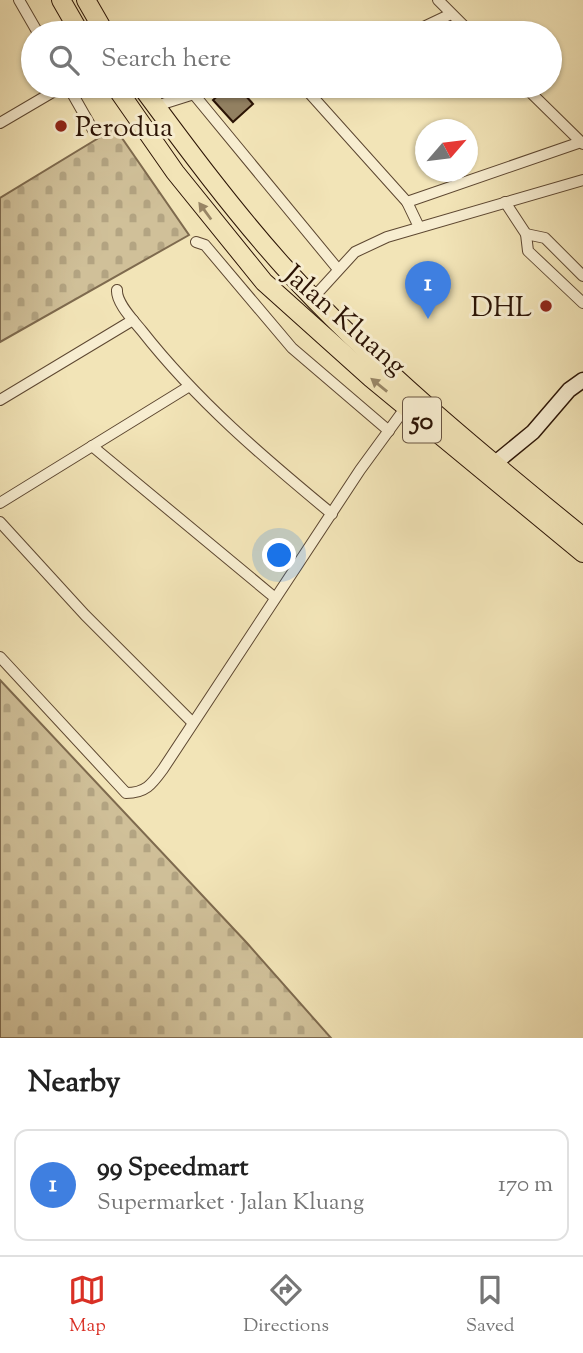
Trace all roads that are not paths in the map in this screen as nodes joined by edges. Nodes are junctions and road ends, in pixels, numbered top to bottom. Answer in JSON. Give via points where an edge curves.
{"nodes":[{"id":1,"x":19,"y":0,"type":"edge"},
{"id":2,"x":61,"y":0,"type":"edge"},
{"id":3,"x":86,"y":0,"type":"edge"},
{"id":4,"x":438,"y":0,"type":"edge"},
{"id":5,"x":451,"y":13,"type":"junction"},
{"id":6,"x":31,"y":21,"type":"edge"},
{"id":7,"x":73,"y":21,"type":"edge"},
{"id":8,"x":99,"y":21,"type":"edge"},
{"id":9,"x":435,"y":21,"type":"edge"},
{"id":10,"x":459,"y":21,"type":"edge"},
{"id":11,"x":44,"y":98,"type":"edge"},
{"id":12,"x":73,"y":98,"type":"edge"},
{"id":13,"x":123,"y":98,"type":"edge"},
{"id":14,"x":150,"y":98,"type":"edge"},
{"id":15,"x":174,"y":98,"type":"edge"},
{"id":16,"x":197,"y":98,"type":"edge"},
{"id":17,"x":316,"y":98,"type":"edge"},
{"id":18,"x":536,"y":98,"type":"edge"},
{"id":19,"x":156,"y":106,"type":"junction"},
{"id":20,"x":0,"y":123,"type":"edge"},
{"id":21,"x":93,"y":130,"type":"dead end"},
{"id":22,"x":582,"y":143,"type":"edge"},
{"id":23,"x":198,"y":162,"type":"junction"},
{"id":24,"x":175,"y":172,"type":"junction"},
{"id":25,"x":583,"y":180,"type":"edge"},
{"id":26,"x":407,"y":202,"type":"junction"},
{"id":27,"x":505,"y":202,"type":"junction"},
{"id":28,"x":419,"y":227,"type":"junction"},
{"id":29,"x":526,"y":234,"type":"junction"},
{"id":30,"x":195,"y":242,"type":"dead end"},
{"id":31,"x":236,"y":250,"type":"junction"},
{"id":32,"x":219,"y":261,"type":"junction"},
{"id":33,"x":282,"y":265,"type":"junction"},
{"id":34,"x":337,"y":268,"type":"junction"},
{"id":35,"x":583,"y":276,"type":"edge"},
{"id":36,"x":264,"y":282,"type":"junction"},
{"id":37,"x":117,"y":290,"type":"dead end"},
{"id":38,"x":313,"y":298,"type":"junction"},
{"id":39,"x":583,"y":303,"type":"edge"},
{"id":40,"x":133,"y":320,"type":"junction"},
{"id":41,"x":583,"y":380,"type":"edge"},
{"id":42,"x":188,"y":387,"type":"junction"},
{"id":43,"x":0,"y":400,"type":"edge"},
{"id":44,"x":406,"y":407,"type":"junction"},
{"id":45,"x":388,"y":431,"type":"junction"},
{"id":46,"x":92,"y":446,"type":"junction"},
{"id":47,"x":494,"y":464,"type":"junction"},
{"id":48,"x":0,"y":503,"type":"edge"},
{"id":49,"x":332,"y":514,"type":"junction"},
{"id":50,"x":0,"y":522,"type":"edge"},
{"id":51,"x":583,"y":537,"type":"edge"},
{"id":52,"x":583,"y":553,"type":"edge"},
{"id":53,"x":274,"y":597,"type":"junction"},
{"id":54,"x":0,"y":657,"type":"edge"},
{"id":55,"x":191,"y":722,"type":"junction"}],
"edges":[{"from":1,"to":6,"type":"street"},
{"from":2,"to":7,"type":"highway"},
{"from":3,"to":8,"type":"highway"},
{"from":4,"to":5,"type":"street"},
{"from":5,"to":9,"type":"street"},
{"from":5,"to":10,"type":"street"},
{"from":11,"to":20,"type":"street"},
{"from":12,"to":21,"type":"street"},
{"from":13,"to":24,"type":"highway","name":"Jalan Kluang","number":"50"},
{"from":14,"to":19,"type":"highway","name":"Jalan Kluang","number":"50"},
{"from":15,"to":19,"type":"street"},
{"from":16,"to":34,"type":"street"},
{"from":17,"to":26,"type":"street"},
{"from":18,"to":22,"type":"street"},
{"from":19,"to":23,"type":"highway","name":"Jalan Kluang","number":"50"},
{"from":22,"to":26,"type":"street"},
{"from":23,"to":24,"type":"highway","via":[[197,178]]},
{"from":23,"to":33,"type":"highway","name":"Jalan Kluang","number":"50"},
{"from":31,"to":24,"type":"highway","name":"Jalan Kluang","number":"50","one_way":true},
{"from":25,"to":27,"type":"street"},
{"from":26,"to":28,"type":"street"},
{"from":27,"to":28,"type":"street"},
{"from":27,"to":29,"type":"street"},
{"from":28,"to":34,"type":"street","via":[[355,252]]},
{"from":29,"to":35,"type":"street","via":[[545,238]]},
{"from":29,"to":39,"type":"street","via":[[528,251]]},
{"from":30,"to":32,"type":"street","via":[[205,245]]},
{"from":31,"to":32,"type":"street"},
{"from":31,"to":36,"type":"highway","name":"Jalan Kluang","number":"50"},
{"from":32,"to":45,"type":"street","via":[[292,348]]},
{"from":33,"to":36,"type":"highway","via":[[267,260],[259,265]]},
{"from":33,"to":38,"type":"highway","name":"Jalan Kluang","number":"50"},
{"from":34,"to":38,"type":"street"},
{"from":44,"to":36,"type":"highway","name":"Jalan Kluang","number":"50","one_way":true},
{"from":37,"to":40,"type":"street"},
{"from":38,"to":47,"type":"highway","name":"Jalan Kluang","number":"50"},
{"from":40,"to":42,"type":"street"},
{"from":40,"to":43,"type":"street"},
{"from":41,"to":47,"type":"street"},
{"from":42,"to":46,"type":"street"},
{"from":42,"to":49,"type":"street"},
{"from":44,"to":45,"type":"street"},
{"from":44,"to":52,"type":"highway","name":"Jalan Kluang","number":"50"},
{"from":45,"to":49,"type":"street"},
{"from":46,"to":48,"type":"street"},
{"from":46,"to":53,"type":"street"},
{"from":47,"to":51,"type":"highway","name":"Jalan Kluang","number":"50"},
{"from":49,"to":53,"type":"street"},
{"from":50,"to":55,"type":"street"},
{"from":53,"to":55,"type":"street"},
{"from":54,"to":55,"type":"street","via":[[126,793],[140,793],[151,786]]}]}
